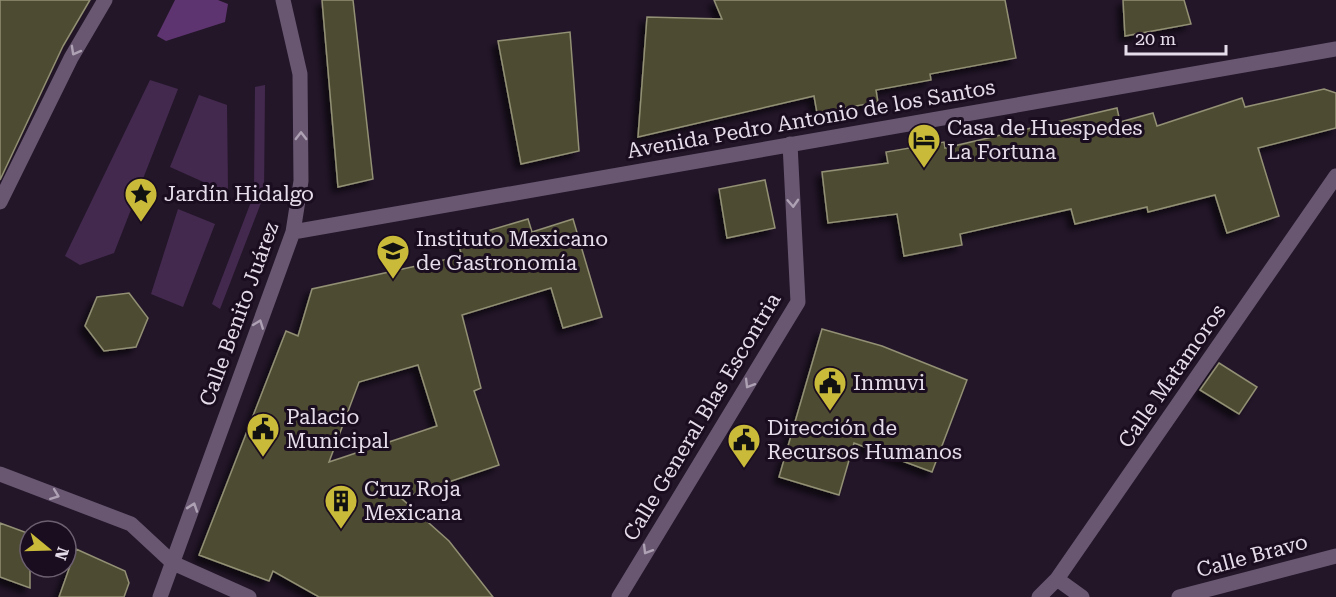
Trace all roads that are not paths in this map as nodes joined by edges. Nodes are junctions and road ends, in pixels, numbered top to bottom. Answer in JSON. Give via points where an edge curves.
{"nodes":[{"id":1,"x":105,"y":0,"type":"edge"},
{"id":2,"x":283,"y":0,"type":"edge"},
{"id":3,"x":1336,"y":49,"type":"edge"},
{"id":4,"x":790,"y":144,"type":"junction"},
{"id":5,"x":1336,"y":176,"type":"edge"},
{"id":6,"x":0,"y":202,"type":"edge"},
{"id":7,"x":293,"y":232,"type":"junction"},
{"id":8,"x":0,"y":474,"type":"edge"},
{"id":9,"x":1336,"y":556,"type":"edge"},
{"id":10,"x":173,"y":562,"type":"junction"},
{"id":11,"x":1056,"y":579,"type":"junction"},
{"id":12,"x":160,"y":597,"type":"edge"},
{"id":13,"x":249,"y":597,"type":"edge"},
{"id":14,"x":619,"y":597,"type":"edge"},
{"id":15,"x":1039,"y":597,"type":"edge"},
{"id":16,"x":1082,"y":597,"type":"edge"},
{"id":17,"x":1179,"y":597,"type":"edge"}],
"edges":[{"from":1,"to":6,"type":"street","one_way":true,"via":[[71,58]]},
{"from":7,"to":2,"type":"street","name":"Calle Benito Juárez","one_way":true,"via":[[301,181],[300,74]]},
{"from":3,"to":4,"type":"street","name":"Avenida Pedro Antonio de los Santos"},
{"from":4,"to":7,"type":"street","name":"Avenida Pedro Antonio de los Santos"},
{"from":4,"to":14,"type":"street","name":"Calle General Blas Escontria","one_way":true,"via":[[798,302]]},
{"from":5,"to":11,"type":"street","name":"Calle Matamoros"},
{"from":10,"to":7,"type":"street","name":"Calle Benito Juárez","one_way":true},
{"from":8,"to":10,"type":"street","one_way":true,"via":[[131,524]]},
{"from":9,"to":17,"type":"street","name":"Calle Bravo"},
{"from":10,"to":12,"type":"street","name":"Calle Benito Juárez"},
{"from":10,"to":13,"type":"street"},
{"from":11,"to":15,"type":"street","name":"Calle Matamoros"},
{"from":11,"to":16,"type":"street"}]}
